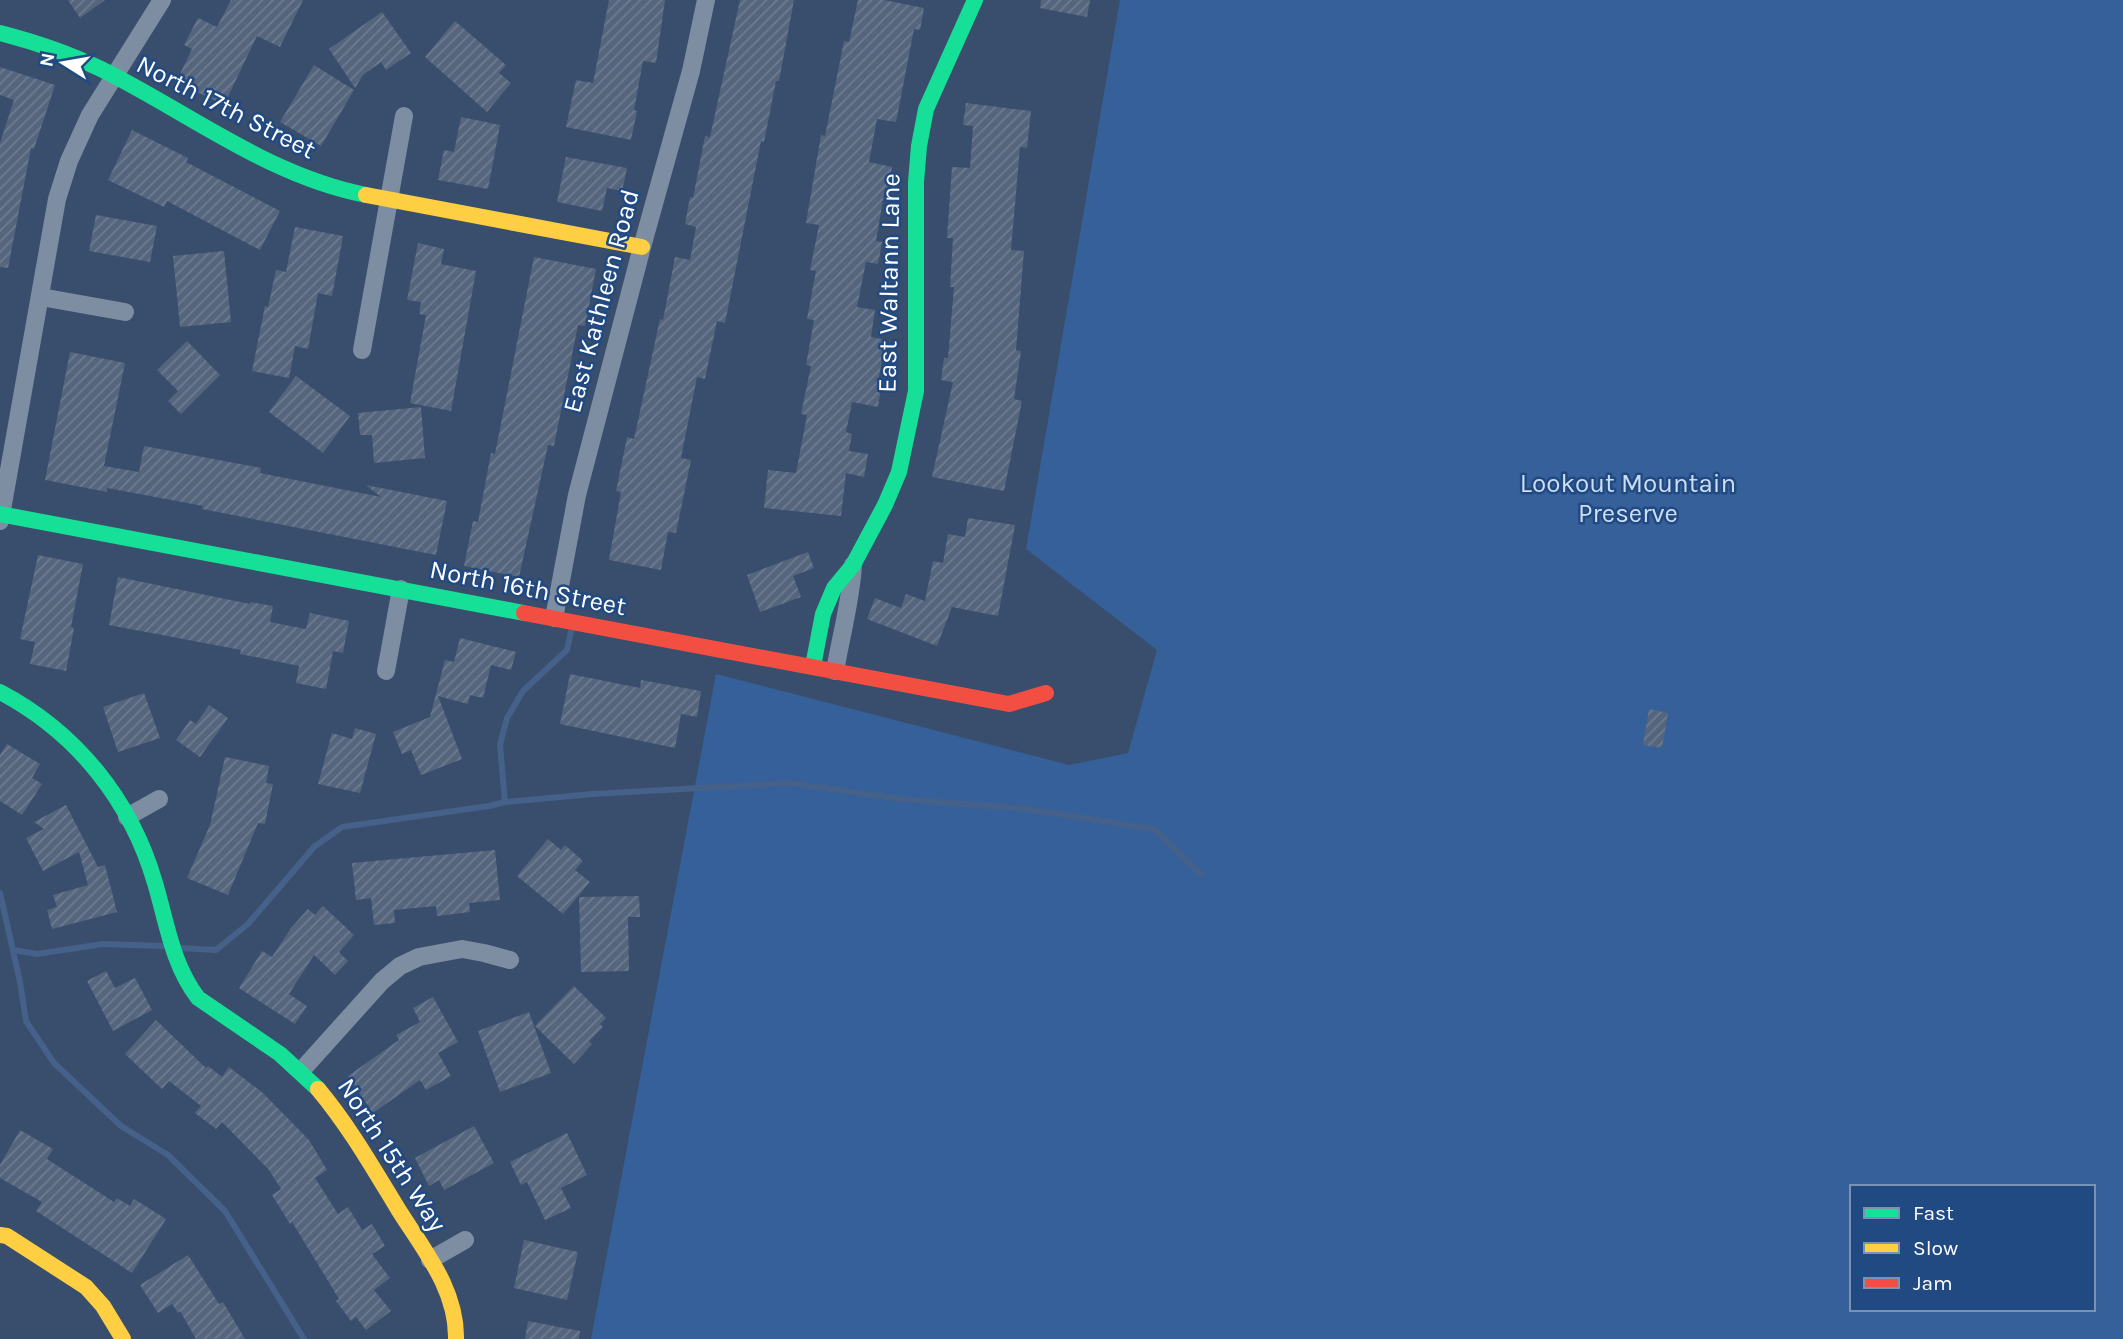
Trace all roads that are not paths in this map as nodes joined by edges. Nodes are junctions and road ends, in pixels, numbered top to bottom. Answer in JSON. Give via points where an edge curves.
{"nodes":[{"id":1,"x":162,"y":0,"type":"edge"},
{"id":2,"x":706,"y":0,"type":"edge"},
{"id":3,"x":975,"y":0,"type":"edge"},
{"id":4,"x":0,"y":33,"type":"edge"},
{"id":5,"x":114,"y":77,"type":"junction"},
{"id":6,"x":404,"y":116,"type":"dead end"},
{"id":7,"x":390,"y":199,"type":"junction"},
{"id":8,"x":642,"y":247,"type":"junction"},
{"id":9,"x":41,"y":297,"type":"junction"},
{"id":10,"x":125,"y":312,"type":"dead end"},
{"id":11,"x":362,"y":350,"type":"dead end"},
{"id":12,"x":0,"y":516,"type":"edge"},
{"id":13,"x":853,"y":565,"type":"junction"},
{"id":14,"x":401,"y":589,"type":"junction"},
{"id":15,"x":829,"y":599,"type":"junction"},
{"id":16,"x":848,"y":601,"type":"junction"},
{"id":17,"x":554,"y":618,"type":"junction"},
{"id":18,"x":818,"y":639,"type":"junction"},
{"id":19,"x":839,"y":642,"type":"junction"},
{"id":20,"x":813,"y":666,"type":"junction"},
{"id":21,"x":386,"y":671,"type":"dead end"},
{"id":22,"x":835,"y":671,"type":"junction"},
{"id":23,"x":0,"y":692,"type":"edge"},
{"id":24,"x":1046,"y":693,"type":"dead end"},
{"id":25,"x":159,"y":799,"type":"dead end"},
{"id":26,"x":127,"y":817,"type":"junction"},
{"id":27,"x":510,"y":960,"type":"dead end"},
{"id":28,"x":301,"y":1072,"type":"junction"},
{"id":29,"x":0,"y":1235,"type":"edge"},
{"id":30,"x":465,"y":1240,"type":"dead end"},
{"id":31,"x":430,"y":1261,"type":"junction"},
{"id":32,"x":123,"y":1339,"type":"edge"},
{"id":33,"x":456,"y":1339,"type":"edge"}],
"edges":[{"from":1,"to":5,"type":"street"},
{"from":2,"to":8,"type":"street","name":"East Kathleen Road"},
{"from":3,"to":13,"type":"street","name":"East Waltann Lane","via":[[926,109],[919,146],[916,391],[909,430],[899,472]]},
{"from":4,"to":5,"type":"street","name":"North 17th Street","via":[[45,45]]},
{"from":5,"to":7,"type":"street","name":"North 17th Street","via":[[272,164],[356,193]]},
{"from":5,"to":9,"type":"street","via":[[69,161],[57,199]]},
{"from":6,"to":7,"type":"street"},
{"from":7,"to":8,"type":"street","name":"North 17th Street"},
{"from":7,"to":11,"type":"street"},
{"from":8,"to":17,"type":"street","name":"East Kathleen Road","via":[[577,495]]},
{"from":9,"to":10,"type":"street"},
{"from":9,"to":12,"type":"street"},
{"from":12,"to":14,"type":"street","name":"North 16th Street"},
{"from":13,"to":15,"type":"street","name":"East Waltann Lane"},
{"from":13,"to":16,"type":"street","name":"East Waltann Lane"},
{"from":14,"to":17,"type":"street","name":"North 16th Street"},
{"from":14,"to":21,"type":"street"},
{"from":15,"to":16,"type":"street"},
{"from":15,"to":18,"type":"street","name":"East Waltann Lane"},
{"from":16,"to":19,"type":"street","name":"East Waltann Lane"},
{"from":17,"to":20,"type":"street","name":"North 16th Street"},
{"from":18,"to":19,"type":"street"},
{"from":18,"to":20,"type":"street","name":"East Waltann Lane"},
{"from":19,"to":22,"type":"street","name":"East Waltann Lane"},
{"from":20,"to":22,"type":"street","name":"North 16th Street"},
{"from":22,"to":24,"type":"street","name":"North 16th Street","via":[[1009,704]]},
{"from":23,"to":26,"type":"street","name":"North 15th Way","via":[[22,702],[83,755]]},
{"from":25,"to":26,"type":"street"},
{"from":26,"to":28,"type":"street","name":"North 15th Way","via":[[154,879],[185,979],[198,998]]},
{"from":27,"to":28,"type":"street","via":[[462,950],[419,957],[400,966]]},
{"from":28,"to":31,"type":"street","name":"North 15th Way","via":[[328,1099],[359,1143]]},
{"from":29,"to":32,"type":"street","via":[[86,1287]]},
{"from":30,"to":31,"type":"street","name":"North 15th Way"},
{"from":31,"to":33,"type":"street","via":[[457,1321]]}]}
